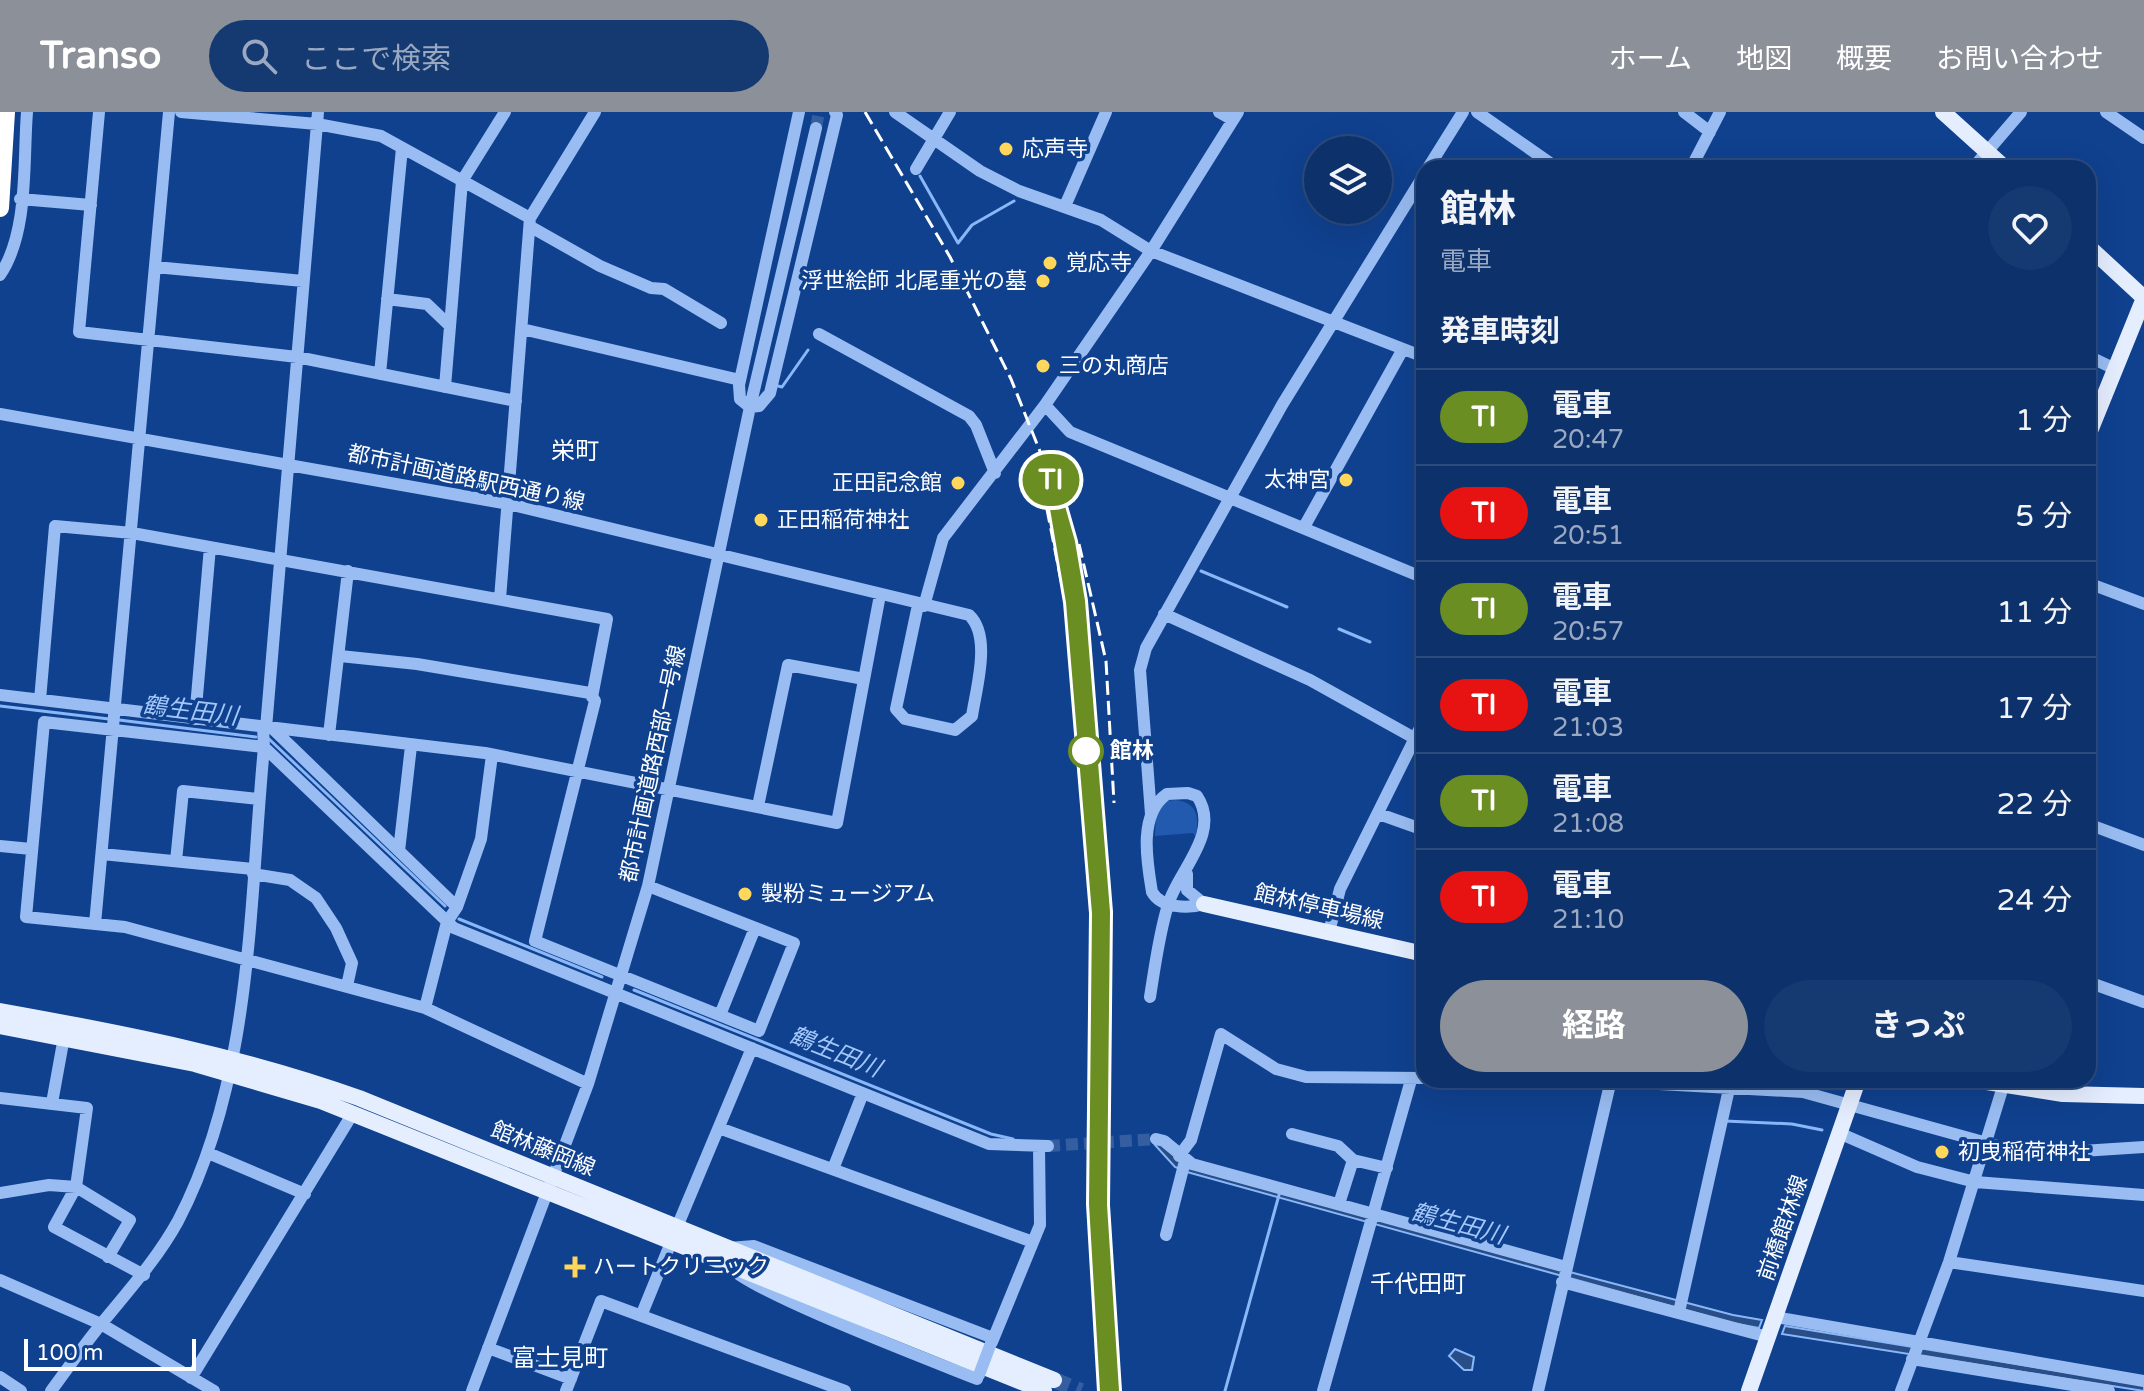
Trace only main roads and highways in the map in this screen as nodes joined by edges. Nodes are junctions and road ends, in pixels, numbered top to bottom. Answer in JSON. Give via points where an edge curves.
{"nodes":[{"id":1,"x":6,"y":112,"type":"edge"},
{"id":2,"x":1943,"y":112,"type":"edge"},
{"id":3,"x":1997,"y":160,"type":"edge"},
{"id":4,"x":0,"y":208,"type":"edge"},
{"id":5,"x":2096,"y":253,"type":"edge"},
{"id":6,"x":2144,"y":298,"type":"edge"},
{"id":7,"x":2096,"y":416,"type":"edge"},
{"id":8,"x":1204,"y":904,"type":"road end"},
{"id":9,"x":1416,"y":952,"type":"edge"},
{"id":10,"x":0,"y":1011,"type":"edge"},
{"id":11,"x":0,"y":1026,"type":"edge"},
{"id":12,"x":231,"y":1065,"type":"junction"},
{"id":13,"x":1855,"y":1088,"type":"edge"},
{"id":14,"x":2031,"y":1088,"type":"edge"},
{"id":15,"x":2144,"y":1096,"type":"edge"},
{"id":16,"x":550,"y":1184,"type":"junction"},
{"id":17,"x":1049,"y":1385,"type":"tunnel mouth"},
{"id":18,"x":1749,"y":1391,"type":"edge"}],
"edges":[{"from":1,"to":4,"type":"highway"},
{"from":2,"to":3,"type":"main road"},
{"from":5,"to":6,"type":"main road"},
{"from":6,"to":7,"type":"main road"},
{"from":8,"to":9,"type":"main road","name":"館林停車場線"},
{"from":10,"to":12,"type":"main road","name":"館林藤岡線"},
{"from":11,"to":12,"type":"main road","name":"館林藤岡線"},
{"from":12,"to":16,"type":"main road","name":"館林藤岡線"},
{"from":12,"to":16,"type":"main road","name":"館林藤岡線","via":[[359,1098]]},
{"from":13,"to":18,"type":"main road","name":"前橋館林線"},
{"from":14,"to":15,"type":"main road"},
{"from":16,"to":17,"type":"main road","name":"館林藤岡線"}]}
